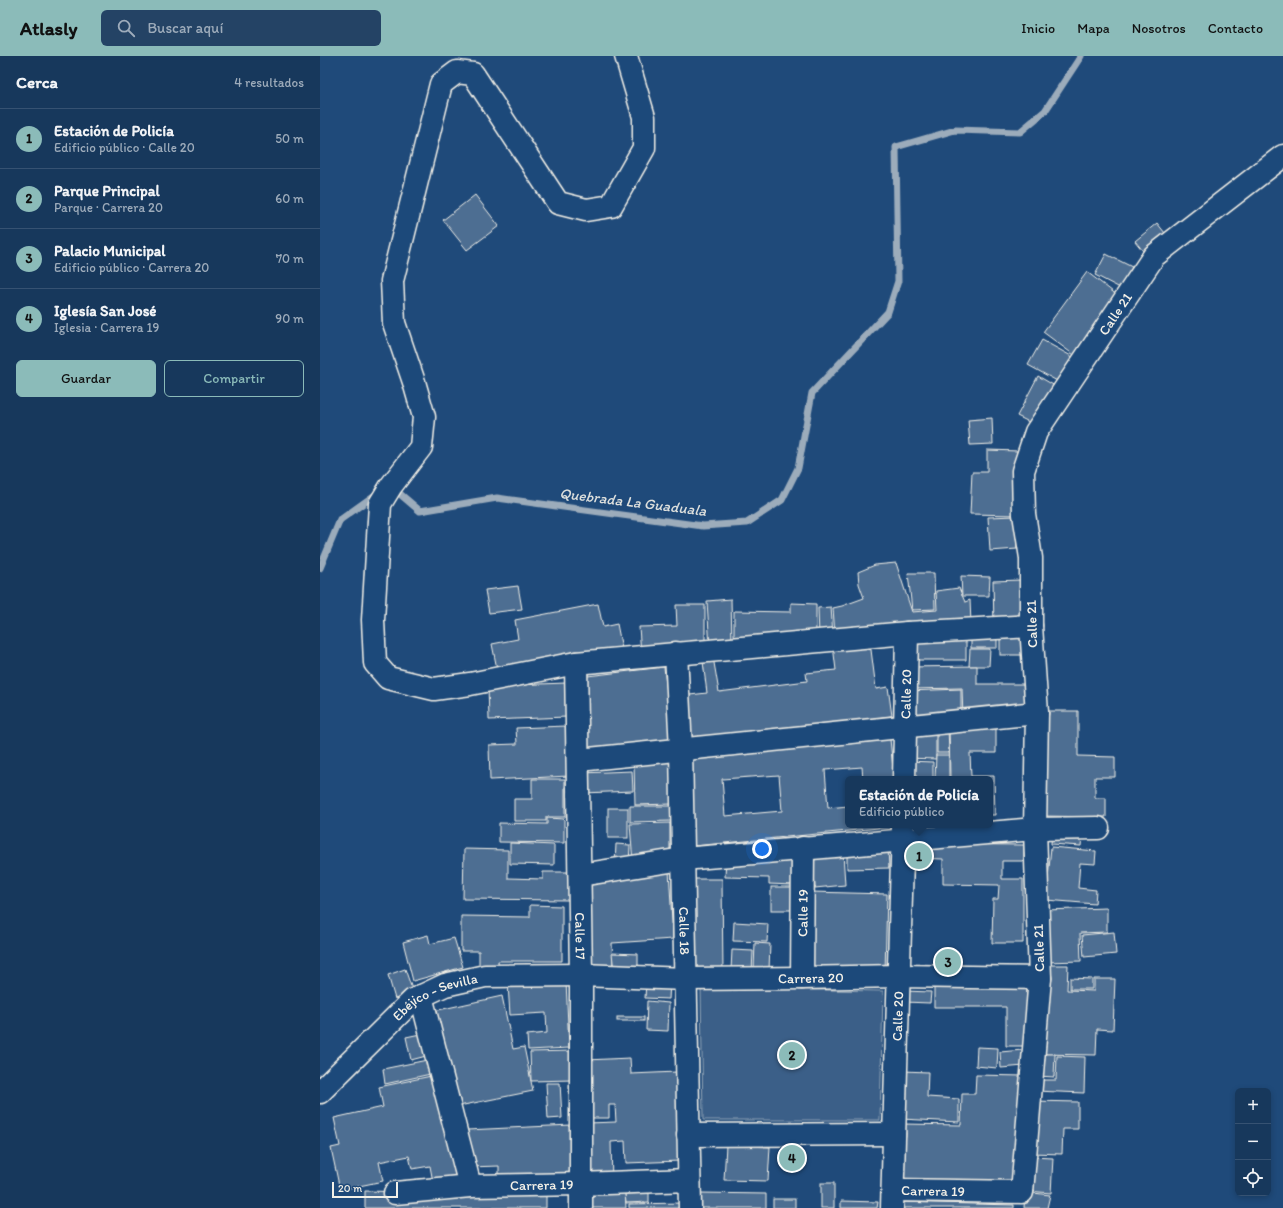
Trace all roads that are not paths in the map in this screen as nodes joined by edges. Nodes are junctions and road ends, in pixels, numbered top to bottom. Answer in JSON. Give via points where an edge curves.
{"nodes":[{"id":1,"x":626,"y":56,"type":"edge"},
{"id":2,"x":1283,"y":156,"type":"edge"},
{"id":3,"x":1031,"y":626,"type":"junction"},
{"id":4,"x":907,"y":633,"type":"junction"},
{"id":5,"x":676,"y":653,"type":"junction"},
{"id":6,"x":576,"y":663,"type":"junction"},
{"id":7,"x":1037,"y":713,"type":"junction"},
{"id":8,"x":905,"y":726,"type":"junction"},
{"id":9,"x":681,"y":749,"type":"junction"},
{"id":10,"x":579,"y":760,"type":"junction"},
{"id":11,"x":904,"y":776,"type":"edge"},
{"id":12,"x":1098,"y":828,"type":"dead end"},
{"id":13,"x":1035,"y":830,"type":"junction"},
{"id":14,"x":902,"y":833,"type":"edge"},
{"id":15,"x":803,"y":848,"type":"junction"},
{"id":16,"x":683,"y":858,"type":"junction"},
{"id":17,"x":580,"y":875,"type":"junction"},
{"id":18,"x":581,"y":975,"type":"junction"},
{"id":19,"x":898,"y":976,"type":"junction"},
{"id":20,"x":802,"y":978,"type":"junction"},
{"id":21,"x":1040,"y":978,"type":"junction"},
{"id":22,"x":686,"y":979,"type":"junction"},
{"id":23,"x":421,"y":996,"type":"junction"},
{"id":24,"x":320,"y":1092,"type":"edge"},
{"id":25,"x":894,"y":1134,"type":"junction"},
{"id":26,"x":688,"y":1135,"type":"junction"},
{"id":27,"x":689,"y":1180,"type":"junction"},
{"id":28,"x":580,"y":1184,"type":"junction"},
{"id":29,"x":470,"y":1186,"type":"junction"},
{"id":30,"x":395,"y":1192,"type":"dead end"},
{"id":31,"x":1022,"y":1192,"type":"joint"},
{"id":32,"x":893,"y":1199,"type":"edge"},
{"id":33,"x":581,"y":1208,"type":"edge"},
{"id":34,"x":690,"y":1208,"type":"edge"}],
"edges":[{"from":1,"to":6,"type":"street","via":[[644,117],[644,148],[611,206],[586,210],[558,203],[473,74],[457,72],[440,84],[392,281],[394,323],[424,417],[421,447],[380,504],[373,620],[375,663],[388,678],[434,689]]},
{"from":2,"to":3,"type":"street","name":"Calle 21","via":[[1154,256],[1036,432],[1023,471],[1024,514],[1031,558]]},
{"from":3,"to":4,"type":"street"},
{"from":3,"to":7,"type":"street","name":"Calle 21"},
{"from":4,"to":5,"type":"street"},
{"from":4,"to":8,"type":"street","name":"Calle 20"},
{"from":5,"to":6,"type":"street"},
{"from":5,"to":9,"type":"street","name":"Calle 18"},
{"from":6,"to":10,"type":"street","name":"Calle 17"},
{"from":7,"to":8,"type":"street"},
{"from":7,"to":13,"type":"street","name":"Calle 21"},
{"from":8,"to":9,"type":"street"},
{"from":8,"to":11,"type":"street","name":"Calle 20"},
{"from":9,"to":10,"type":"street"},
{"from":9,"to":16,"type":"street","name":"Calle 18"},
{"from":10,"to":17,"type":"street","name":"Calle 17"},
{"from":12,"to":13,"type":"street"},
{"from":13,"to":14,"type":"street"},
{"from":13,"to":21,"type":"street","name":"Calle 21"},
{"from":14,"to":15,"type":"street"},
{"from":14,"to":19,"type":"street","name":"Calle 20"},
{"from":15,"to":16,"type":"street"},
{"from":15,"to":20,"type":"street","name":"Calle 19"},
{"from":16,"to":17,"type":"street"},
{"from":16,"to":22,"type":"street","name":"Calle 18"},
{"from":17,"to":18,"type":"street","name":"Calle 17"},
{"from":18,"to":22,"type":"street","name":"Carrera 20"},
{"from":18,"to":23,"type":"street","name":"Ebéjico - Sevilla","via":[[485,976],[445,985]]},
{"from":18,"to":28,"type":"street","name":"Calle 17"},
{"from":19,"to":20,"type":"street","name":"Carrera 20"},
{"from":19,"to":21,"type":"street","name":"Carrera 20"},
{"from":19,"to":25,"type":"street","name":"Calle 20"},
{"from":20,"to":22,"type":"street","name":"Carrera 20"},
{"from":21,"to":31,"type":"street","name":"Calle 21"},
{"from":22,"to":26,"type":"street","name":"Calle 18"},
{"from":23,"to":24,"type":"street","name":"Ebéjico - Sevilla","via":[[413,1000]]},
{"from":23,"to":29,"type":"street"},
{"from":25,"to":26,"type":"street"},
{"from":25,"to":32,"type":"street","name":"Calle 20"},
{"from":26,"to":27,"type":"street","name":"Calle 18"},
{"from":27,"to":28,"type":"street","name":"Carrera 19"},
{"from":27,"to":34,"type":"street","name":"Calle 18"},
{"from":28,"to":29,"type":"street","name":"Carrera 19"},
{"from":28,"to":33,"type":"street","name":"Calle 17"},
{"from":29,"to":30,"type":"street","name":"Carrera 19"},
{"from":31,"to":32,"type":"street","name":"Carrera 19"}]}
